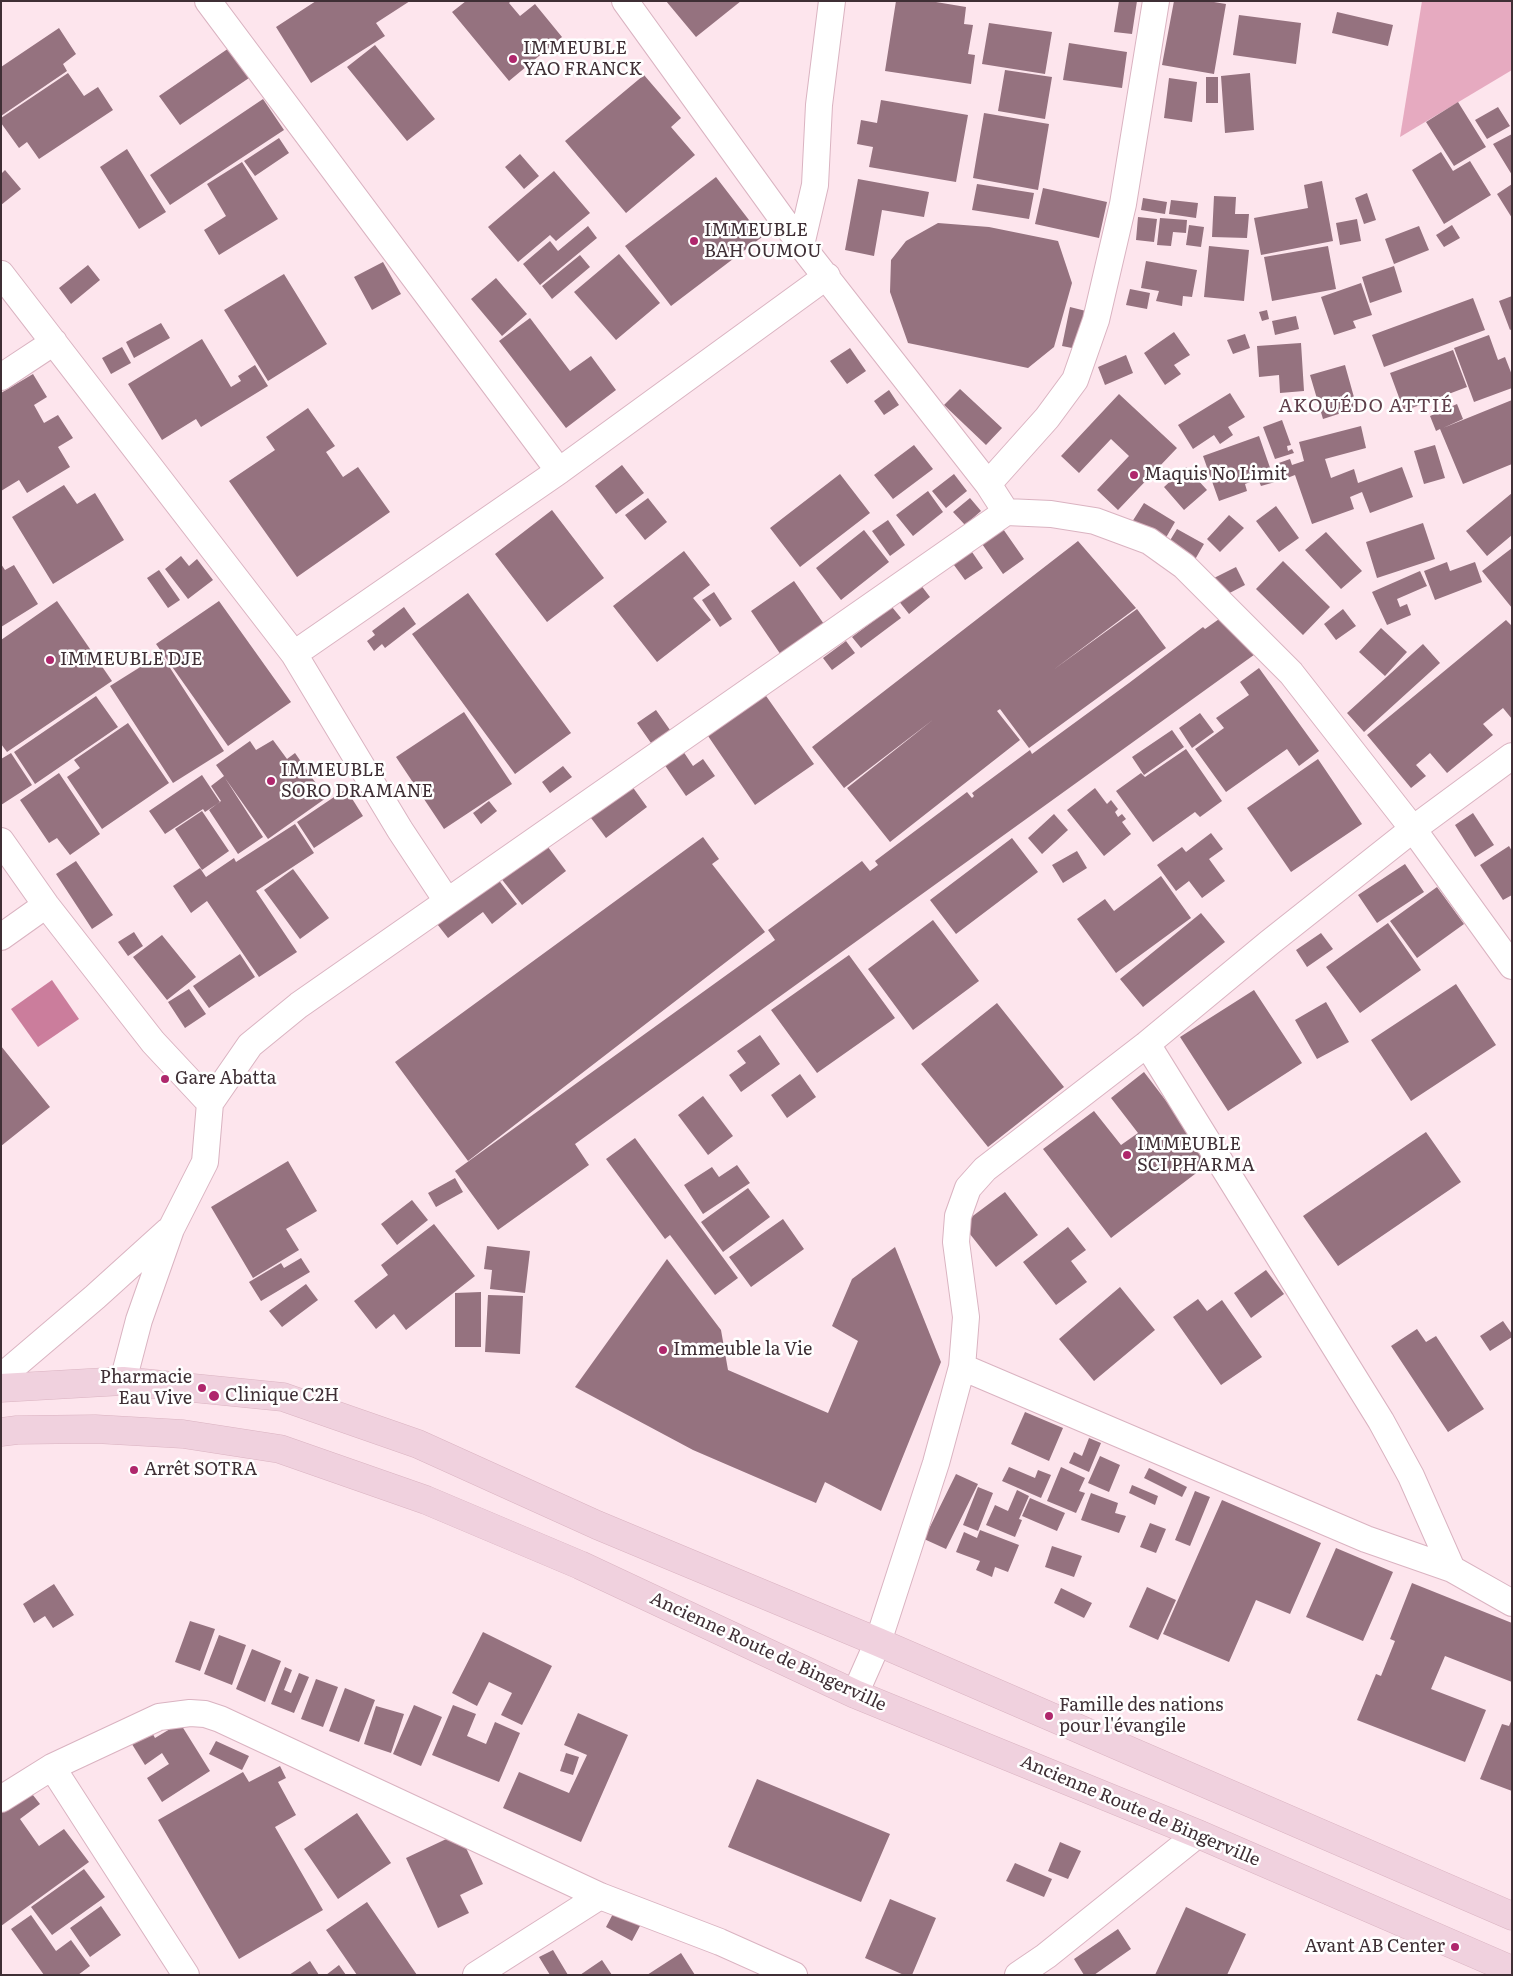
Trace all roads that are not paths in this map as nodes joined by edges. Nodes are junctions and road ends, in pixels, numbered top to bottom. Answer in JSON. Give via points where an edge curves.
{"nodes":[{"id":1,"x":208,"y":1,"type":"edge"},
{"id":2,"x":625,"y":1,"type":"edge"},
{"id":3,"x":832,"y":1,"type":"edge"},
{"id":4,"x":1156,"y":1,"type":"edge"},
{"id":5,"x":801,"y":245,"type":"junction"},
{"id":6,"x":1,"y":274,"type":"edge"},
{"id":7,"x":827,"y":276,"type":"junction"},
{"id":8,"x":54,"y":342,"type":"junction"},
{"id":9,"x":1,"y":377,"type":"edge"},
{"id":10,"x":559,"y":471,"type":"junction"},
{"id":11,"x":988,"y":484,"type":"junction"},
{"id":12,"x":1006,"y":512,"type":"junction"},
{"id":13,"x":294,"y":654,"type":"junction"},
{"id":14,"x":1512,"y":756,"type":"edge"},
{"id":15,"x":1413,"y":830,"type":"junction"},
{"id":16,"x":1,"y":841,"type":"edge"},
{"id":17,"x":447,"y":901,"type":"junction"},
{"id":18,"x":46,"y":905,"type":"junction"},
{"id":19,"x":1,"y":937,"type":"edge"},
{"id":20,"x":1512,"y":966,"type":"edge"},
{"id":21,"x":1147,"y":1044,"type":"junction"},
{"id":22,"x":210,"y":1103,"type":"junction"},
{"id":23,"x":171,"y":1228,"type":"junction"},
{"id":24,"x":962,"y":1367,"type":"junction"},
{"id":25,"x":1,"y":1377,"type":"edge"},
{"id":26,"x":123,"y":1381,"type":"junction"},
{"id":27,"x":1,"y":1388,"type":"edge"},
{"id":28,"x":1,"y":1432,"type":"edge"},
{"id":29,"x":1452,"y":1569,"type":"junction"},
{"id":30,"x":1512,"y":1603,"type":"edge"},
{"id":31,"x":878,"y":1642,"type":"junction"},
{"id":32,"x":855,"y":1694,"type":"junction"},
{"id":33,"x":52,"y":1767,"type":"junction"},
{"id":34,"x":1,"y":1799,"type":"edge"},
{"id":35,"x":1198,"y":1834,"type":"junction"},
{"id":36,"x":600,"y":1896,"type":"junction"},
{"id":37,"x":1512,"y":1916,"type":"edge"},
{"id":38,"x":1512,"y":1970,"type":"edge"},
{"id":39,"x":186,"y":1975,"type":"edge"},
{"id":40,"x":476,"y":1975,"type":"edge"},
{"id":41,"x":794,"y":1975,"type":"edge"},
{"id":42,"x":1018,"y":1975,"type":"edge"}],
"edges":[{"from":1,"to":10,"type":"street"},
{"from":2,"to":5,"type":"street"},
{"from":3,"to":5,"type":"street","via":[[819,105],[815,185]]},
{"from":4,"to":11,"type":"street","via":[[1123,204],[1096,320],[1075,380],[1047,418]]},
{"from":5,"to":7,"type":"street"},
{"from":6,"to":8,"type":"street"},
{"from":7,"to":10,"type":"street"},
{"from":7,"to":11,"type":"street"},
{"from":8,"to":9,"type":"street"},
{"from":8,"to":13,"type":"street"},
{"from":10,"to":13,"type":"street"},
{"from":11,"to":12,"type":"street"},
{"from":12,"to":15,"type":"street","via":[[1052,514],[1095,521],[1149,541],[1184,566],[1291,673]]},
{"from":12,"to":17,"type":"street"},
{"from":13,"to":17,"type":"street","via":[[400,830]]},
{"from":14,"to":15,"type":"street"},
{"from":15,"to":20,"type":"street"},
{"from":15,"to":21,"type":"street"},
{"from":16,"to":18,"type":"street"},
{"from":17,"to":22,"type":"street","via":[[300,1005],[250,1045]]},
{"from":18,"to":19,"type":"street"},
{"from":18,"to":22,"type":"street","via":[[153,1042]]},
{"from":21,"to":24,"type":"street","via":[[985,1169],[968,1188],[958,1216],[956,1242],[966,1317]]},
{"from":21,"to":29,"type":"street","via":[[1381,1421],[1411,1476]]},
{"from":22,"to":23,"type":"street","via":[[205,1162]]},
{"from":23,"to":25,"type":"street"},
{"from":23,"to":26,"type":"street","via":[[139,1320]]},
{"from":24,"to":29,"type":"street","via":[[1366,1539]]},
{"from":24,"to":31,"type":"street","via":[[936,1464]]},
{"from":26,"to":27,"type":"street"},
{"from":26,"to":31,"type":"street","via":[[283,1397],[418,1444],[597,1525]]},
{"from":28,"to":32,"type":"street","name":"Ancienne Route de Bingerville","via":[[95,1430],[183,1434],[280,1450],[426,1500],[580,1565]]},
{"from":29,"to":30,"type":"street"},
{"from":31,"to":32,"type":"street"},
{"from":31,"to":37,"type":"street"},
{"from":32,"to":35,"type":"street","name":"Ancienne Route de Bingerville"},
{"from":33,"to":34,"type":"street"},
{"from":33,"to":36,"type":"street","via":[[159,1717],[204,1714]]},
{"from":33,"to":39,"type":"street"},
{"from":35,"to":38,"type":"street","name":"Ancienne Route de Bingerville"},
{"from":35,"to":42,"type":"street"},
{"from":36,"to":40,"type":"street"},
{"from":36,"to":41,"type":"street","via":[[720,1942]]}]}
